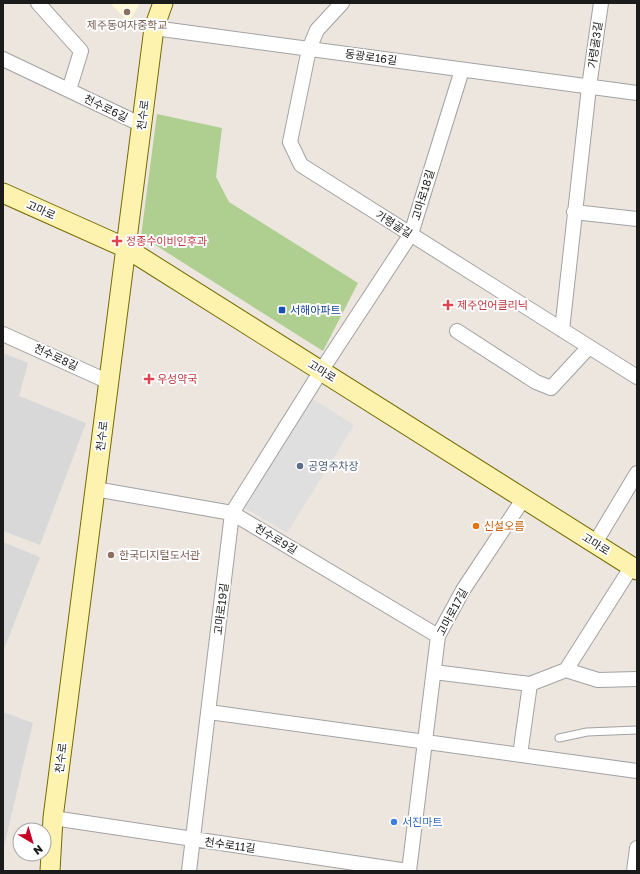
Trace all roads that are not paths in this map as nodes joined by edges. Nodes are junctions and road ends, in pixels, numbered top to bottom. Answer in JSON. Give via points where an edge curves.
{"nodes":[{"id":1,"x":38,"y":3,"type":"edge"},
{"id":2,"x":162,"y":3,"type":"edge"},
{"id":3,"x":342,"y":3,"type":"edge"},
{"id":4,"x":601,"y":3,"type":"edge"},
{"id":5,"x":154,"y":28,"type":"junction"},
{"id":6,"x":309,"y":49,"type":"junction"},
{"id":7,"x":3,"y":59,"type":"edge"},
{"id":8,"x":462,"y":70,"type":"junction"},
{"id":9,"x":589,"y":87,"type":"junction"},
{"id":10,"x":69,"y":90,"type":"junction"},
{"id":11,"x":637,"y":93,"type":"edge"},
{"id":12,"x":142,"y":125,"type":"junction"},
{"id":13,"x":3,"y":193,"type":"edge"},
{"id":14,"x":574,"y":212,"type":"junction"},
{"id":15,"x":637,"y":219,"type":"edge"},
{"id":16,"x":411,"y":234,"type":"junction"},
{"id":17,"x":126,"y":248,"type":"junction"},
{"id":18,"x":457,"y":330,"type":"dead end"},
{"id":19,"x":562,"y":330,"type":"junction"},
{"id":20,"x":3,"y":334,"type":"edge"},
{"id":21,"x":589,"y":347,"type":"junction"},
{"id":22,"x":321,"y":370,"type":"junction"},
{"id":23,"x":637,"y":377,"type":"edge"},
{"id":24,"x":109,"y":382,"type":"junction"},
{"id":25,"x":637,"y":473,"type":"edge"},
{"id":26,"x":96,"y":489,"type":"junction"},
{"id":27,"x":524,"y":498,"type":"junction"},
{"id":28,"x":232,"y":513,"type":"junction"},
{"id":29,"x":595,"y":543,"type":"junction"},
{"id":30,"x":634,"y":568,"type":"edge"},
{"id":31,"x":438,"y":636,"type":"junction"},
{"id":32,"x":566,"y":670,"type":"junction"},
{"id":33,"x":434,"y":672,"type":"junction"},
{"id":34,"x":637,"y":679,"type":"edge"},
{"id":35,"x":530,"y":684,"type":"junction"},
{"id":36,"x":209,"y":712,"type":"junction"},
{"id":37,"x":637,"y":730,"type":"edge"},
{"id":38,"x":559,"y":738,"type":"dead end"},
{"id":39,"x":426,"y":742,"type":"junction"},
{"id":40,"x":520,"y":755,"type":"junction"},
{"id":41,"x":637,"y":771,"type":"edge"},
{"id":42,"x":53,"y":818,"type":"junction"},
{"id":43,"x":193,"y":839,"type":"junction"},
{"id":44,"x":637,"y":848,"type":"edge"},
{"id":45,"x":50,"y":871,"type":"edge"},
{"id":46,"x":189,"y":871,"type":"edge"},
{"id":47,"x":408,"y":871,"type":"edge"},
{"id":48,"x":634,"y":871,"type":"edge"}],
"edges":[{"from":1,"to":10,"type":"street","via":[[81,51]]},
{"from":2,"to":5,"type":"street","name":"천수로"},
{"from":3,"to":6,"type":"street","name":"가령골길","via":[[317,30]]},
{"from":4,"to":9,"type":"street","name":"가령골3길"},
{"from":5,"to":6,"type":"street","name":"동광로16길"},
{"from":5,"to":12,"type":"street","name":"천수로"},
{"from":6,"to":8,"type":"street","name":"동광로16길"},
{"from":6,"to":16,"type":"street","name":"가령골길","via":[[290,142],[301,165]]},
{"from":7,"to":10,"type":"street","name":"천수로6길"},
{"from":8,"to":9,"type":"street","name":"동광로16길"},
{"from":8,"to":16,"type":"street","name":"고마로18길"},
{"from":9,"to":11,"type":"street","name":"동광로16길"},
{"from":9,"to":14,"type":"street"},
{"from":10,"to":12,"type":"street","name":"천수로6길"},
{"from":12,"to":17,"type":"street","name":"천수로"},
{"from":13,"to":17,"type":"street","name":"고마로"},
{"from":14,"to":15,"type":"street"},
{"from":14,"to":19,"type":"street"},
{"from":16,"to":19,"type":"street","name":"가령골길"},
{"from":16,"to":22,"type":"street","name":"고마로18길"},
{"from":17,"to":22,"type":"street","name":"고마로"},
{"from":17,"to":24,"type":"street","name":"천수로"},
{"from":18,"to":21,"type":"street","via":[[536,382],[551,388]]},
{"from":19,"to":21,"type":"street","name":"가령골길"},
{"from":20,"to":24,"type":"street","name":"천수로8길"},
{"from":21,"to":23,"type":"street","name":"가령골길"},
{"from":22,"to":27,"type":"street","name":"고마로"},
{"from":22,"to":28,"type":"street","name":"고마로19길"},
{"from":24,"to":26,"type":"street","name":"천수로"},
{"from":25,"to":29,"type":"street"},
{"from":26,"to":28,"type":"street","name":"천수로9길"},
{"from":26,"to":42,"type":"street","name":"천수로"},
{"from":27,"to":29,"type":"street","name":"고마로"},
{"from":27,"to":31,"type":"street","name":"고마로17길","via":[[463,590]]},
{"from":28,"to":31,"type":"street","name":"천수로9길"},
{"from":28,"to":36,"type":"street","name":"고마로19길"},
{"from":29,"to":30,"type":"street","name":"고마로"},
{"from":30,"to":32,"type":"street","name":"고마로"},
{"from":31,"to":33,"type":"street","name":"고마로17길"},
{"from":32,"to":34,"type":"street","via":[[598,680]]},
{"from":32,"to":35,"type":"street"},
{"from":33,"to":35,"type":"street"},
{"from":33,"to":39,"type":"street","name":"고마로17길"},
{"from":35,"to":40,"type":"street"},
{"from":36,"to":39,"type":"street"},
{"from":36,"to":43,"type":"street","name":"고마로19길"},
{"from":37,"to":38,"type":"lane","via":[[587,732]]},
{"from":39,"to":40,"type":"street"},
{"from":39,"to":47,"type":"street","name":"고마로17길"},
{"from":40,"to":41,"type":"street"},
{"from":42,"to":43,"type":"street","name":"천수로11길"},
{"from":42,"to":45,"type":"street","name":"천수로"},
{"from":43,"to":46,"type":"street","name":"고마로19길"},
{"from":43,"to":47,"type":"street","name":"천수로11길"},
{"from":44,"to":48,"type":"street"}]}
